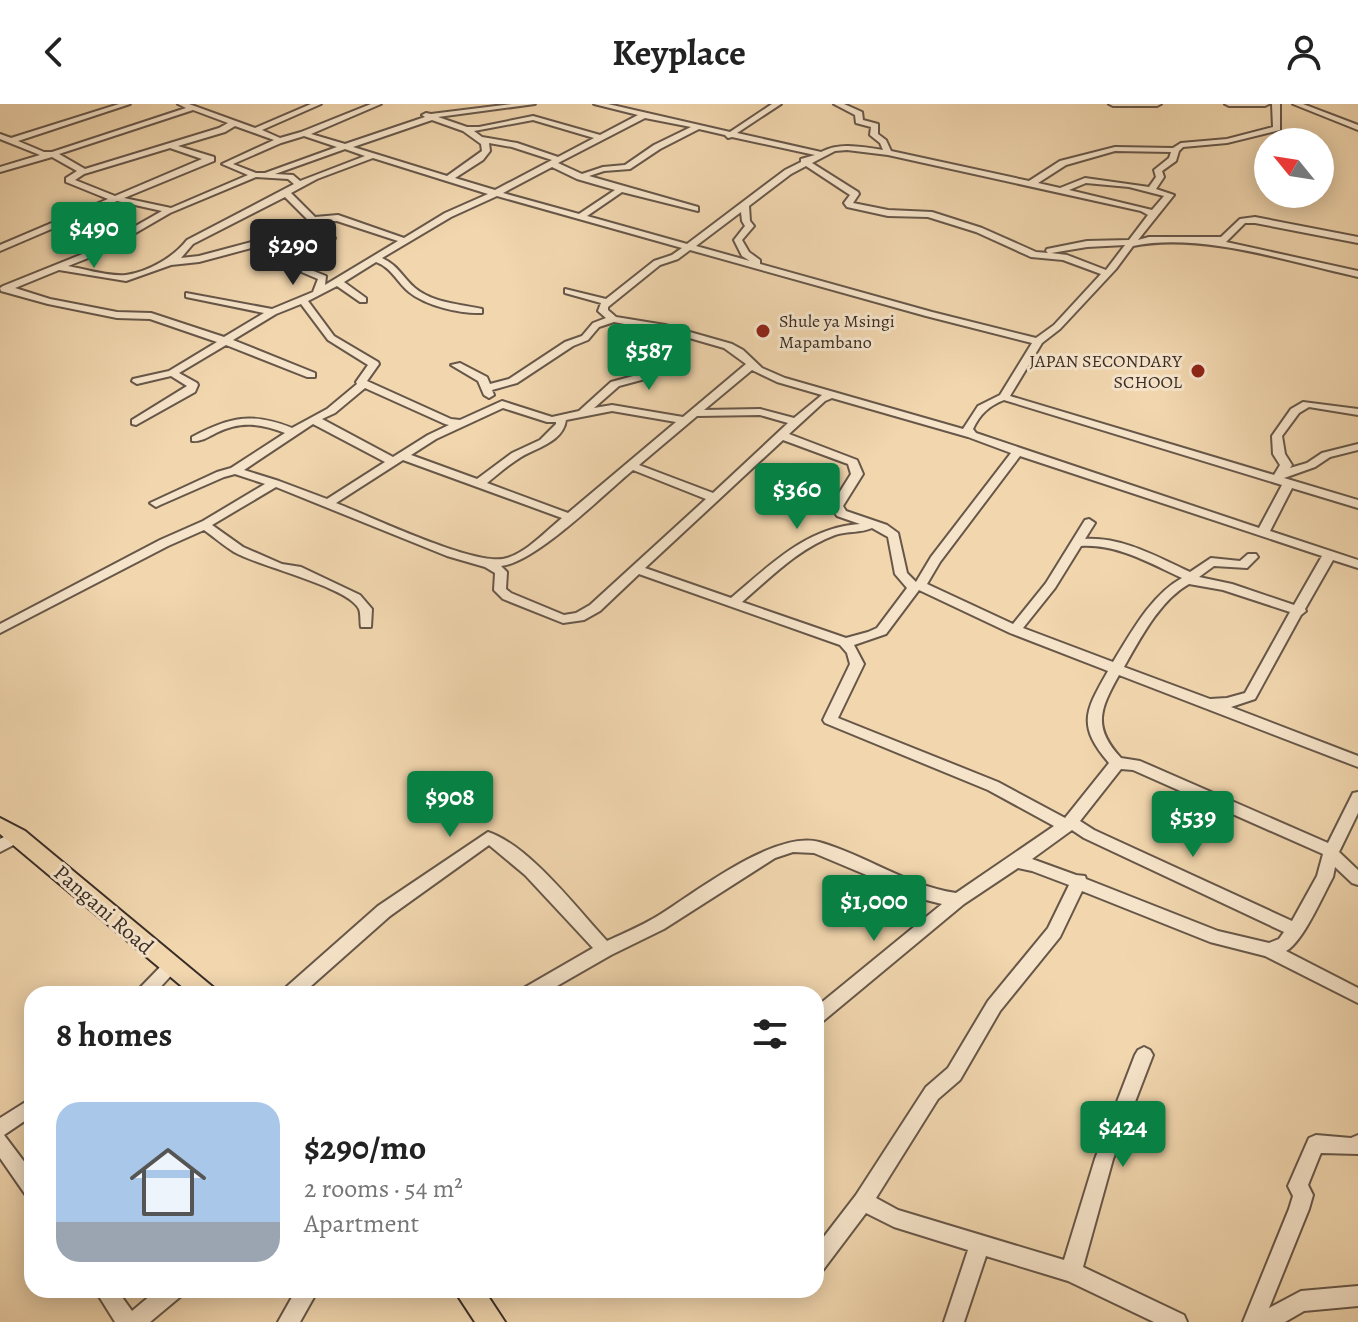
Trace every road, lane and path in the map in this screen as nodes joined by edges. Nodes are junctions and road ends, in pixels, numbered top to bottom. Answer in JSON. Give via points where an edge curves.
{"nodes":[{"id":1,"x":126,"y":104,"type":"edge"},
{"id":2,"x":205,"y":104,"type":"edge"},
{"id":3,"x":317,"y":104,"type":"edge"},
{"id":4,"x":377,"y":104,"type":"edge"},
{"id":5,"x":531,"y":104,"type":"edge"},
{"id":6,"x":598,"y":104,"type":"edge"},
{"id":7,"x":777,"y":104,"type":"edge"},
{"id":8,"x":838,"y":104,"type":"edge"},
{"id":9,"x":1113,"y":104,"type":"edge"},
{"id":10,"x":1157,"y":104,"type":"edge"},
{"id":11,"x":1229,"y":104,"type":"edge"},
{"id":12,"x":1265,"y":104,"type":"edge"},
{"id":13,"x":1276,"y":104,"type":"edge"},
{"id":14,"x":1297,"y":104,"type":"edge"},
{"id":15,"x":187,"y":106,"type":"edge"},
{"id":16,"x":620,"y":106,"type":"edge"},
{"id":17,"x":642,"y":116,"type":"junction"},
{"id":18,"x":432,"y":117,"type":"junction"},
{"id":19,"x":236,"y":122,"type":"junction"},
{"id":20,"x":245,"y":126,"type":"junction"},
{"id":21,"x":696,"y":128,"type":"junction"},
{"id":22,"x":1358,"y":128,"type":"edge"},
{"id":23,"x":466,"y":129,"type":"junction"},
{"id":24,"x":222,"y":130,"type":"junction"},
{"id":25,"x":256,"y":130,"type":"junction"},
{"id":26,"x":304,"y":134,"type":"junction"},
{"id":27,"x":0,"y":136,"type":"edge"},
{"id":28,"x":728,"y":136,"type":"junction"},
{"id":29,"x":598,"y":137,"type":"junction"},
{"id":30,"x":482,"y":139,"type":"junction"},
{"id":31,"x":10,"y":141,"type":"junction"},
{"id":32,"x":278,"y":141,"type":"junction"},
{"id":33,"x":0,"y":144,"type":"edge"},
{"id":34,"x":168,"y":145,"type":"junction"},
{"id":35,"x":345,"y":146,"type":"junction"},
{"id":36,"x":1175,"y":150,"type":"junction"},
{"id":37,"x":888,"y":153,"type":"junction"},
{"id":38,"x":53,"y":154,"type":"junction"},
{"id":39,"x":819,"y":154,"type":"junction"},
{"id":40,"x":373,"y":155,"type":"junction"},
{"id":41,"x":208,"y":159,"type":"junction"},
{"id":42,"x":554,"y":161,"type":"junction"},
{"id":43,"x":804,"y":161,"type":"junction"},
{"id":44,"x":226,"y":164,"type":"junction"},
{"id":45,"x":0,"y":170,"type":"edge"},
{"id":46,"x":82,"y":172,"type":"junction"},
{"id":47,"x":260,"y":174,"type":"junction"},
{"id":48,"x":580,"y":177,"type":"junction"},
{"id":49,"x":448,"y":179,"type":"junction"},
{"id":50,"x":298,"y":183,"type":"junction"},
{"id":51,"x":1031,"y":184,"type":"junction"},
{"id":52,"x":620,"y":190,"type":"junction"},
{"id":53,"x":1063,"y":190,"type":"junction"},
{"id":54,"x":1151,"y":190,"type":"junction"},
{"id":55,"x":209,"y":193,"type":"junction"},
{"id":56,"x":286,"y":193,"type":"junction"},
{"id":57,"x":496,"y":193,"type":"junction"},
{"id":58,"x":114,"y":198,"type":"junction"},
{"id":59,"x":224,"y":198,"type":"dead end"},
{"id":60,"x":745,"y":205,"type":"junction"},
{"id":61,"x":695,"y":209,"type":"dead end"},
{"id":62,"x":168,"y":211,"type":"junction"},
{"id":63,"x":1153,"y":214,"type":"junction"},
{"id":64,"x":581,"y":216,"type":"junction"},
{"id":65,"x":315,"y":220,"type":"junction"},
{"id":66,"x":1144,"y":227,"type":"junction"},
{"id":67,"x":302,"y":237,"type":"dead end"},
{"id":68,"x":1358,"y":240,"type":"edge"},
{"id":69,"x":405,"y":241,"type":"junction"},
{"id":70,"x":1211,"y":241,"type":"junction"},
{"id":71,"x":1132,"y":243,"type":"junction"},
{"id":72,"x":691,"y":246,"type":"junction"},
{"id":73,"x":0,"y":248,"type":"edge"},
{"id":74,"x":1034,"y":255,"type":"junction"},
{"id":75,"x":375,"y":259,"type":"junction"},
{"id":76,"x":170,"y":262,"type":"junction"},
{"id":77,"x":762,"y":265,"type":"junction"},
{"id":78,"x":56,"y":267,"type":"junction"},
{"id":79,"x":1106,"y":273,"type":"junction"},
{"id":80,"x":1358,"y":274,"type":"edge"},
{"id":81,"x":339,"y":283,"type":"junction"},
{"id":82,"x":3,"y":289,"type":"edge"},
{"id":83,"x":568,"y":291,"type":"dead end"},
{"id":84,"x":317,"y":294,"type":"junction"},
{"id":85,"x":189,"y":295,"type":"dead end"},
{"id":86,"x":363,"y":300,"type":"dead end"},
{"id":87,"x":303,"y":301,"type":"junction"},
{"id":88,"x":607,"y":302,"type":"junction"},
{"id":89,"x":479,"y":311,"type":"dead end"},
{"id":90,"x":273,"y":312,"type":"junction"},
{"id":91,"x":613,"y":319,"type":"junction"},
{"id":92,"x":677,"y":332,"type":"junction"},
{"id":93,"x":1038,"y":341,"type":"junction"},
{"id":94,"x":227,"y":342,"type":"junction"},
{"id":95,"x":752,"y":364,"type":"junction"},
{"id":96,"x":456,"y":365,"type":"dead end"},
{"id":97,"x":172,"y":373,"type":"junction"},
{"id":98,"x":311,"y":375,"type":"dead end"},
{"id":99,"x":137,"y":381,"type":"dead end"},
{"id":100,"x":363,"y":384,"type":"junction"},
{"id":101,"x":486,"y":388,"type":"junction"},
{"id":102,"x":831,"y":395,"type":"junction"},
{"id":103,"x":1004,"y":397,"type":"junction"},
{"id":104,"x":496,"y":406,"type":"junction"},
{"id":105,"x":1358,"y":412,"type":"edge"},
{"id":106,"x":583,"y":413,"type":"junction"},
{"id":107,"x":688,"y":417,"type":"junction"},
{"id":108,"x":561,"y":419,"type":"junction"},
{"id":109,"x":315,"y":420,"type":"junction"},
{"id":110,"x":136,"y":422,"type":"dead end"},
{"id":111,"x":796,"y":422,"type":"junction"},
{"id":112,"x":462,"y":423,"type":"junction"},
{"id":113,"x":293,"y":432,"type":"junction"},
{"id":114,"x":972,"y":435,"type":"junction"},
{"id":115,"x":783,"y":436,"type":"junction"},
{"id":116,"x":196,"y":439,"type":"dead end"},
{"id":117,"x":1358,"y":447,"type":"edge"},
{"id":118,"x":1019,"y":451,"type":"junction"},
{"id":119,"x":397,"y":459,"type":"junction"},
{"id":120,"x":630,"y":465,"type":"junction"},
{"id":121,"x":235,"y":471,"type":"junction"},
{"id":122,"x":1282,"y":479,"type":"junction"},
{"id":123,"x":275,"y":483,"type":"junction"},
{"id":124,"x":478,"y":484,"type":"junction"},
{"id":125,"x":715,"y":498,"type":"junction"},
{"id":126,"x":156,"y":503,"type":"dead end"},
{"id":127,"x":329,"y":503,"type":"junction"},
{"id":128,"x":1358,"y":504,"type":"edge"},
{"id":129,"x":569,"y":517,"type":"junction"},
{"id":130,"x":1089,"y":523,"type":"dead end"},
{"id":131,"x":204,"y":525,"type":"junction"},
{"id":132,"x":883,"y":528,"type":"junction"},
{"id":133,"x":1263,"y":532,"type":"junction"},
{"id":134,"x":1078,"y":543,"type":"junction"},
{"id":135,"x":1329,"y":555,"type":"junction"},
{"id":136,"x":1252,"y":557,"type":"dead end"},
{"id":137,"x":489,"y":564,"type":"junction"},
{"id":138,"x":1358,"y":564,"type":"edge"},
{"id":139,"x":638,"y":570,"type":"junction"},
{"id":140,"x":1189,"y":578,"type":"junction"},
{"id":141,"x":917,"y":587,"type":"junction"},
{"id":142,"x":735,"y":601,"type":"junction"},
{"id":143,"x":1300,"y":611,"type":"junction"},
{"id":144,"x":366,"y":624,"type":"dead end"},
{"id":145,"x":0,"y":629,"type":"edge"},
{"id":146,"x":1015,"y":630,"type":"junction"},
{"id":147,"x":845,"y":642,"type":"junction"},
{"id":148,"x":1116,"y":666,"type":"junction"},
{"id":149,"x":1209,"y":704,"type":"junction"},
{"id":150,"x":1358,"y":762,"type":"edge"},
{"id":151,"x":1117,"y":763,"type":"junction"},
{"id":152,"x":1358,"y":797,"type":"edge"},
{"id":153,"x":1353,"y":817,"type":"edge"},
{"id":154,"x":1069,"y":824,"type":"junction"},
{"id":155,"x":0,"y":825,"type":"edge"},
{"id":156,"x":9,"y":841,"type":"edge"},
{"id":157,"x":1332,"y":853,"type":"junction"},
{"id":158,"x":1016,"y":862,"type":"junction"},
{"id":159,"x":1358,"y":879,"type":"edge"},
{"id":160,"x":1079,"y":880,"type":"junction"},
{"id":161,"x":958,"y":900,"type":"junction"},
{"id":162,"x":1295,"y":930,"type":"junction"},
{"id":163,"x":605,"y":950,"type":"junction"},
{"id":164,"x":1269,"y":950,"type":"junction"},
{"id":165,"x":171,"y":967,"type":"junction"},
{"id":166,"x":151,"y":986,"type":"edge"},
{"id":167,"x":196,"y":986,"type":"edge"},
{"id":168,"x":299,"y":986,"type":"edge"},
{"id":169,"x":542,"y":986,"type":"edge"},
{"id":170,"x":1358,"y":996,"type":"edge"},
{"id":171,"x":824,"y":1010,"type":"edge"},
{"id":172,"x":1144,"y":1055,"type":"dead end"},
{"id":173,"x":24,"y":1112,"type":"edge"},
{"id":174,"x":0,"y":1128,"type":"edge"},
{"id":175,"x":0,"y":1142,"type":"edge"},
{"id":176,"x":1358,"y":1144,"type":"edge"},
{"id":177,"x":24,"y":1176,"type":"edge"},
{"id":178,"x":863,"y":1201,"type":"junction"},
{"id":179,"x":980,"y":1243,"type":"junction"},
{"id":180,"x":824,"y":1252,"type":"edge"},
{"id":181,"x":1071,"y":1272,"type":"junction"},
{"id":182,"x":1358,"y":1296,"type":"edge"},
{"id":183,"x":110,"y":1298,"type":"edge"},
{"id":184,"x":163,"y":1298,"type":"edge"},
{"id":185,"x":303,"y":1298,"type":"edge"},
{"id":186,"x":478,"y":1298,"type":"edge"},
{"id":187,"x":127,"y":1322,"type":"edge"},
{"id":188,"x":134,"y":1322,"type":"edge"},
{"id":189,"x":288,"y":1322,"type":"edge"},
{"id":190,"x":492,"y":1322,"type":"edge"},
{"id":191,"x":954,"y":1322,"type":"edge"},
{"id":192,"x":1177,"y":1322,"type":"edge"},
{"id":193,"x":1253,"y":1322,"type":"edge"},
{"id":194,"x":1265,"y":1322,"type":"edge"}],
"edges":[{"from":1,"to":31,"type":"street"},
{"from":2,"to":15,"type":"street"},
{"from":3,"to":25,"type":"street"},
{"from":4,"to":26,"type":"street"},
{"from":5,"to":18,"type":"street","via":[[426,115]]},
{"from":6,"to":16,"type":"street"},
{"from":7,"to":28,"type":"street"},
{"from":8,"to":37,"type":"street","via":[[875,126],[874,135]]},
{"from":9,"to":10,"type":"street"},
{"from":11,"to":12,"type":"street"},
{"from":13,"to":36,"type":"street","via":[[1277,128],[1227,141],[1189,142]]},
{"from":14,"to":22,"type":"street"},
{"from":15,"to":19,"type":"street"},
{"from":15,"to":38,"type":"street"},
{"from":16,"to":17,"type":"street"},
{"from":17,"to":21,"type":"street"},
{"from":17,"to":29,"type":"street"},
{"from":18,"to":23,"type":"street"},
{"from":18,"to":35,"type":"street"},
{"from":19,"to":20,"type":"street"},
{"from":19,"to":24,"type":"street"},
{"from":20,"to":24,"type":"street"},
{"from":20,"to":25,"type":"street"},
{"from":21,"to":28,"type":"street"},
{"from":21,"to":48,"type":"street","via":[[627,167]]},
{"from":23,"to":29,"type":"street","via":[[533,118]]},
{"from":23,"to":30,"type":"street"},
{"from":24,"to":34,"type":"street"},
{"from":25,"to":32,"type":"street"},
{"from":26,"to":32,"type":"street"},
{"from":26,"to":35,"type":"street"},
{"from":27,"to":31,"type":"street"},
{"from":28,"to":39,"type":"street"},
{"from":29,"to":42,"type":"street"},
{"from":30,"to":42,"type":"street"},
{"from":30,"to":49,"type":"street","via":[[486,151]]},
{"from":31,"to":33,"type":"street"},
{"from":31,"to":38,"type":"street"},
{"from":32,"to":44,"type":"street"},
{"from":34,"to":41,"type":"street"},
{"from":34,"to":46,"type":"street"},
{"from":35,"to":40,"type":"street"},
{"from":35,"to":47,"type":"street"},
{"from":36,"to":51,"type":"street","via":[[1115,149],[1063,163]]},
{"from":36,"to":54,"type":"street","via":[[1173,159],[1158,170],[1160,177]]},
{"from":37,"to":39,"type":"street","via":[[847,148]]},
{"from":37,"to":51,"type":"street"},
{"from":38,"to":45,"type":"street"},
{"from":38,"to":46,"type":"street"},
{"from":39,"to":43,"type":"street"},
{"from":40,"to":49,"type":"street"},
{"from":40,"to":50,"type":"street"},
{"from":41,"to":44,"type":"street"},
{"from":41,"to":58,"type":"street"},
{"from":42,"to":48,"type":"street"},
{"from":42,"to":57,"type":"street"},
{"from":43,"to":60,"type":"street"},
{"from":43,"to":74,"type":"street","via":[[855,194],[850,205],[929,214]]},
{"from":44,"to":47,"type":"street"},
{"from":46,"to":58,"type":"street","via":[[68,179]]},
{"from":47,"to":50,"type":"street"},
{"from":47,"to":55,"type":"street"},
{"from":48,"to":52,"type":"street"},
{"from":49,"to":57,"type":"street"},
{"from":50,"to":56,"type":"street"},
{"from":51,"to":53,"type":"street"},
{"from":52,"to":61,"type":"street"},
{"from":52,"to":64,"type":"street"},
{"from":53,"to":54,"type":"street","via":[[1085,180]]},
{"from":53,"to":63,"type":"street"},
{"from":54,"to":63,"type":"street","via":[[1170,195]]},
{"from":55,"to":59,"type":"street"},
{"from":55,"to":62,"type":"street"},
{"from":56,"to":65,"type":"street"},
{"from":56,"to":76,"type":"street","via":[[190,242]]},
{"from":57,"to":64,"type":"street"},
{"from":57,"to":69,"type":"street"},
{"from":58,"to":62,"type":"street"},
{"from":58,"to":73,"type":"street"},
{"from":60,"to":72,"type":"street"},
{"from":60,"to":77,"type":"street","via":[[750,226],[738,240],[745,254]]},
{"from":62,"to":78,"type":"street","via":[[98,251]]},
{"from":63,"to":66,"type":"street"},
{"from":64,"to":72,"type":"street"},
{"from":65,"to":69,"type":"street","via":[[338,218]]},
{"from":65,"to":84,"type":"street","via":[[331,243],[288,264],[323,278]]},
{"from":66,"to":70,"type":"street"},
{"from":66,"to":71,"type":"street"},
{"from":67,"to":76,"type":"street"},
{"from":68,"to":70,"type":"street","via":[[1255,220],[1243,221],[1223,240]]},
{"from":69,"to":75,"type":"street"},
{"from":70,"to":71,"type":"street"},
{"from":70,"to":80,"type":"street"},
{"from":71,"to":74,"type":"street","via":[[1087,244]]},
{"from":71,"to":79,"type":"street"},
{"from":72,"to":77,"type":"street"},
{"from":72,"to":88,"type":"street","via":[[657,263]]},
{"from":74,"to":79,"type":"street","via":[[1064,257]]},
{"from":75,"to":81,"type":"street"},
{"from":75,"to":89,"type":"street","via":[[394,266],[417,293],[447,307]]},
{"from":76,"to":78,"type":"street","via":[[126,278]]},
{"from":77,"to":93,"type":"street"},
{"from":78,"to":82,"type":"street"},
{"from":79,"to":93,"type":"street"},
{"from":81,"to":84,"type":"street"},
{"from":81,"to":86,"type":"street"},
{"from":82,"to":94,"type":"street","via":[[117,315],[151,316]]},
{"from":83,"to":88,"type":"street"},
{"from":84,"to":87,"type":"street"},
{"from":85,"to":90,"type":"street"},
{"from":87,"to":90,"type":"street"},
{"from":87,"to":100,"type":"street","via":[[331,338],[374,364],[361,379]]},
{"from":88,"to":91,"type":"street","via":[[603,311]]},
{"from":90,"to":94,"type":"street"},
{"from":91,"to":92,"type":"street"},
{"from":91,"to":101,"type":"street","via":[[513,381]]},
{"from":92,"to":95,"type":"street","via":[[728,346]]},
{"from":92,"to":106,"type":"street","via":[[655,352],[641,377],[615,384]]},
{"from":93,"to":103,"type":"street"},
{"from":94,"to":97,"type":"street"},
{"from":94,"to":98,"type":"street"},
{"from":95,"to":102,"type":"street","via":[[781,380]]},
{"from":95,"to":107,"type":"street"},
{"from":96,"to":101,"type":"street","via":[[483,379]]},
{"from":97,"to":99,"type":"street"},
{"from":97,"to":110,"type":"street","via":[[193,385],[191,390]]},
{"from":100,"to":109,"type":"street"},
{"from":100,"to":112,"type":"street"},
{"from":101,"to":104,"type":"street"},
{"from":102,"to":111,"type":"street"},
{"from":102,"to":114,"type":"street"},
{"from":103,"to":114,"type":"street","via":[[975,412],[968,429]]},
{"from":103,"to":122,"type":"street"},
{"from":104,"to":108,"type":"street"},
{"from":104,"to":112,"type":"street"},
{"from":105,"to":122,"type":"street","via":[[1307,404],[1295,411],[1277,436],[1286,465]]},
{"from":106,"to":107,"type":"street","via":[[612,408]]},
{"from":106,"to":108,"type":"street"},
{"from":107,"to":111,"type":"street","via":[[738,410]]},
{"from":107,"to":120,"type":"street"},
{"from":108,"to":124,"type":"street","via":[[544,442],[516,455]]},
{"from":109,"to":113,"type":"street"},
{"from":109,"to":119,"type":"street"},
{"from":111,"to":115,"type":"street"},
{"from":112,"to":119,"type":"street"},
{"from":113,"to":116,"type":"street","via":[[262,419],[244,420]]},
{"from":113,"to":121,"type":"street"},
{"from":114,"to":118,"type":"street"},
{"from":115,"to":125,"type":"street"},
{"from":115,"to":132,"type":"street","via":[[853,462],[857,474],[837,506],[841,513]]},
{"from":117,"to":122,"type":"street","via":[[1326,455]]},
{"from":118,"to":133,"type":"street"},
{"from":118,"to":141,"type":"street","via":[[985,489]]},
{"from":119,"to":124,"type":"street"},
{"from":119,"to":127,"type":"street"},
{"from":120,"to":125,"type":"street"},
{"from":120,"to":129,"type":"street"},
{"from":121,"to":123,"type":"street"},
{"from":121,"to":126,"type":"street"},
{"from":122,"to":128,"type":"street"},
{"from":122,"to":133,"type":"street"},
{"from":123,"to":127,"type":"street"},
{"from":123,"to":131,"type":"street"},
{"from":124,"to":129,"type":"street"},
{"from":125,"to":139,"type":"street"},
{"from":127,"to":137,"type":"street"},
{"from":129,"to":137,"type":"street","via":[[530,551],[509,562]]},
{"from":130,"to":134,"type":"street"},
{"from":131,"to":144,"type":"street","via":[[239,550],[356,598],[366,609]]},
{"from":131,"to":145,"type":"street"},
{"from":132,"to":141,"type":"street","via":[[897,540],[901,574]]},
{"from":132,"to":142,"type":"street","via":[[854,526],[827,534],[789,556]]},
{"from":133,"to":135,"type":"street"},
{"from":134,"to":140,"type":"street","via":[[1096,540],[1118,546]]},
{"from":134,"to":146,"type":"street"},
{"from":135,"to":138,"type":"street"},
{"from":135,"to":143,"type":"street"},
{"from":136,"to":140,"type":"street","via":[[1243,565],[1211,562]]},
{"from":137,"to":139,"type":"street","via":[[501,572],[500,590],[507,596],[563,619],[595,608]]},
{"from":139,"to":142,"type":"street"},
{"from":140,"to":143,"type":"street"},
{"from":140,"to":148,"type":"street","via":[[1168,593]]},
{"from":141,"to":146,"type":"street"},
{"from":141,"to":147,"type":"street","via":[[884,631]]},
{"from":142,"to":147,"type":"street"},
{"from":143,"to":149,"type":"street","via":[[1250,696]]},
{"from":146,"to":148,"type":"street"},
{"from":147,"to":154,"type":"street","via":[[857,664],[830,720],[993,786]]},
{"from":148,"to":149,"type":"street"},
{"from":148,"to":151,"type":"street","via":[[1094,717],[1102,747]]},
{"from":149,"to":150,"type":"street"},
{"from":151,"to":154,"type":"street"},
{"from":151,"to":157,"type":"street","via":[[1135,765]]},
{"from":152,"to":153,"type":"street"},
{"from":153,"to":157,"type":"street"},
{"from":154,"to":158,"type":"street"},
{"from":154,"to":162,"type":"street"},
{"from":155,"to":156,"type":"main road","name":"Pangani Road"},
{"from":156,"to":165,"type":"main road","name":"Pangani Road"},
{"from":157,"to":159,"type":"street"},
{"from":157,"to":162,"type":"street","via":[[1325,877]]},
{"from":158,"to":160,"type":"street"},
{"from":158,"to":161,"type":"street"},
{"from":160,"to":164,"type":"street","via":[[1216,937]]},
{"from":160,"to":178,"type":"street","via":[[1054,932],[994,1006],[954,1074],[932,1093]]},
{"from":161,"to":163,"type":"street","via":[[932,896],[816,847],[792,846],[769,854],[658,924]]},
{"from":161,"to":171,"type":"street"},
{"from":162,"to":164,"type":"street","via":[[1285,944]]},
{"from":163,"to":168,"type":"street","via":[[516,857],[488,838],[384,911]]},
{"from":163,"to":169,"type":"street"},
{"from":164,"to":170,"type":"street"},
{"from":165,"to":166,"type":"street"},
{"from":165,"to":167,"type":"main road","name":"Pangani Road"},
{"from":172,"to":181,"type":"street","via":[[1104,1159]]},
{"from":173,"to":174,"type":"street"},
{"from":175,"to":177,"type":"street"},
{"from":176,"to":193,"type":"street","via":[[1316,1144],[1308,1154],[1298,1186],[1303,1195],[1299,1209]]},
{"from":178,"to":179,"type":"street","via":[[894,1218]]},
{"from":178,"to":180,"type":"street"},
{"from":179,"to":181,"type":"street"},
{"from":179,"to":191,"type":"street"},
{"from":181,"to":192,"type":"street"},
{"from":182,"to":194,"type":"street","via":[[1301,1301]]},
{"from":183,"to":187,"type":"street"},
{"from":184,"to":188,"type":"street"},
{"from":185,"to":189,"type":"street"},
{"from":186,"to":190,"type":"main road"}]}
